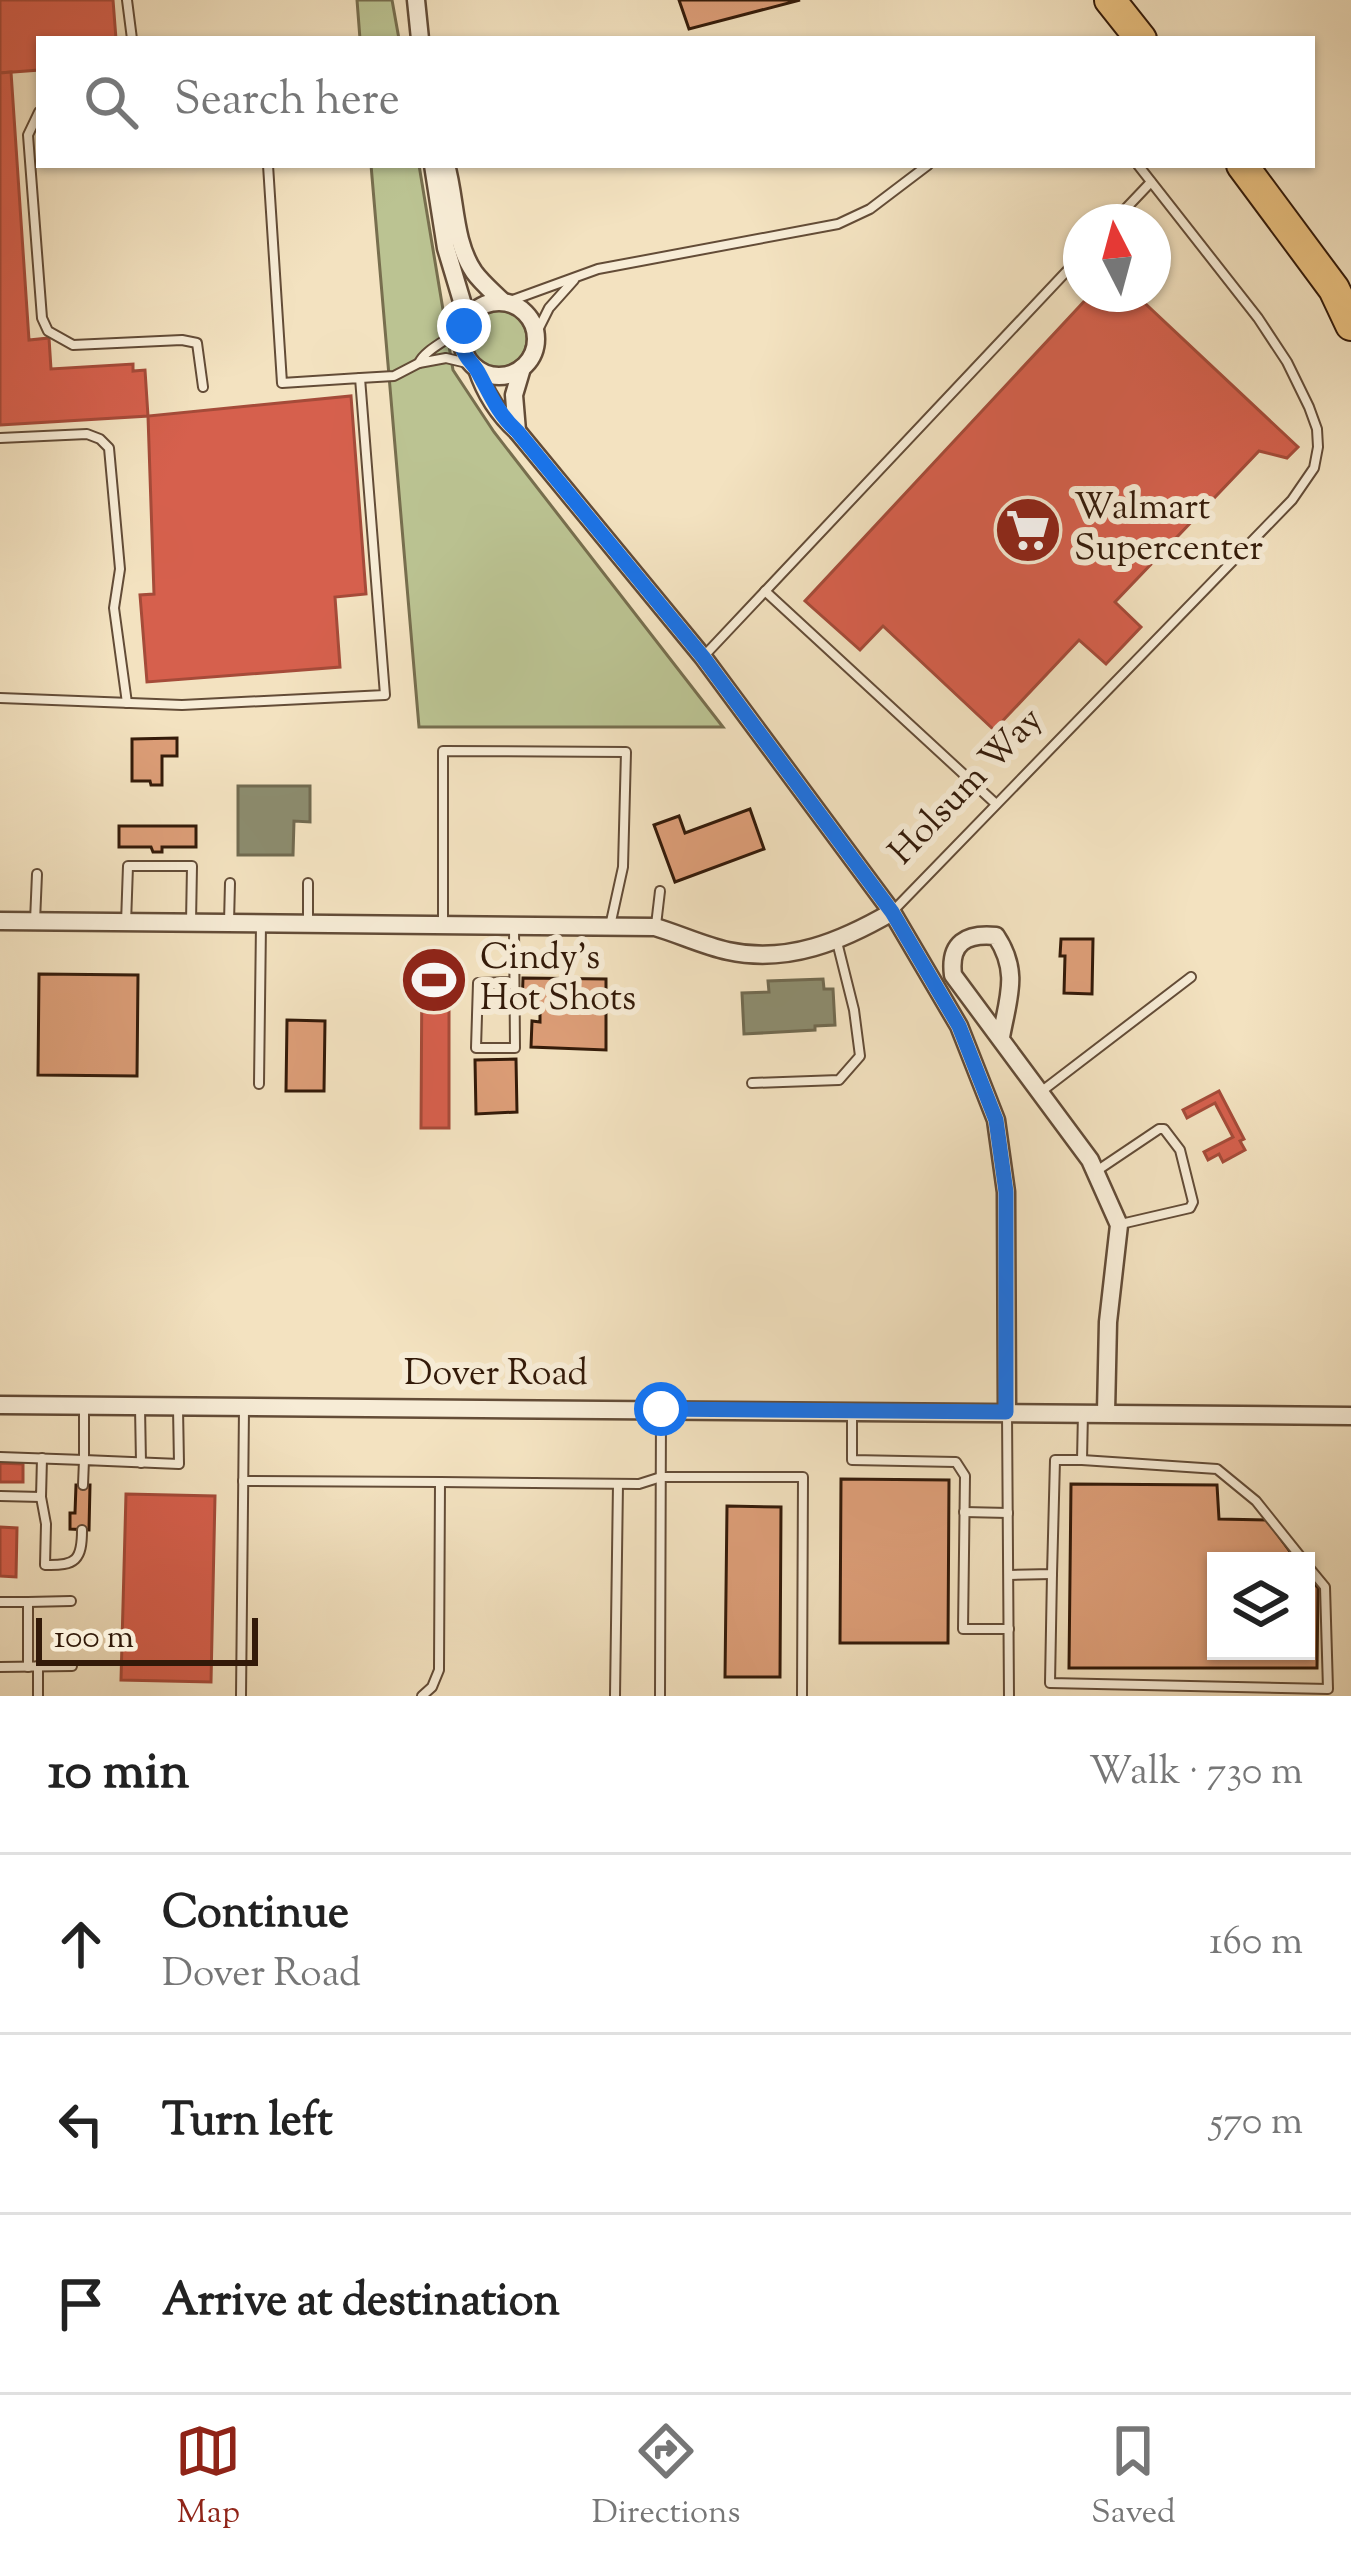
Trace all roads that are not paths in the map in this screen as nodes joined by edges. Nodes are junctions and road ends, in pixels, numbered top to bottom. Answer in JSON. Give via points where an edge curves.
{"nodes":[{"id":1,"x":128,"y":0,"type":"edge"},
{"id":2,"x":416,"y":0,"type":"edge"},
{"id":3,"x":1110,"y":0,"type":"edge"},
{"id":4,"x":132,"y":36,"type":"edge"},
{"id":5,"x":420,"y":36,"type":"edge"},
{"id":6,"x":1140,"y":36,"type":"edge"},
{"id":7,"x":36,"y":118,"type":"edge"},
{"id":8,"x":268,"y":168,"type":"edge"},
{"id":9,"x":434,"y":168,"type":"edge"},
{"id":10,"x":447,"y":168,"type":"edge"},
{"id":11,"x":924,"y":168,"type":"edge"},
{"id":12,"x":1140,"y":168,"type":"edge"},
{"id":13,"x":1244,"y":168,"type":"edge"},
{"id":14,"x":1151,"y":182,"type":"junction"},
{"id":15,"x":1130,"y":204,"type":"edge"},
{"id":16,"x":1063,"y":275,"type":"edge"},
{"id":17,"x":575,"y":279,"type":"junction"},
{"id":18,"x":504,"y":302,"type":"junction"},
{"id":19,"x":464,"y":325,"type":"junction"},
{"id":20,"x":1351,"y":325,"type":"edge"},
{"id":21,"x":536,"y":334,"type":"junction"},
{"id":22,"x":419,"y":363,"type":"junction"},
{"id":23,"x":474,"y":366,"type":"junction"},
{"id":24,"x":522,"y":368,"type":"junction"},
{"id":25,"x":360,"y":378,"type":"junction"},
{"id":26,"x":203,"y":387,"type":"dead end"},
{"id":27,"x":517,"y":431,"type":"junction"},
{"id":28,"x":0,"y":439,"type":"edge"},
{"id":29,"x":765,"y":591,"type":"junction"},
{"id":30,"x":703,"y":657,"type":"junction"},
{"id":31,"x":0,"y":698,"type":"edge"},
{"id":32,"x":127,"y":704,"type":"junction"},
{"id":33,"x":996,"y":804,"type":"junction"},
{"id":34,"x":38,"y":874,"type":"dead end"},
{"id":35,"x":230,"y":883,"type":"dead end"},
{"id":36,"x":308,"y":883,"type":"dead end"},
{"id":37,"x":660,"y":891,"type":"dead end"},
{"id":38,"x":892,"y":912,"type":"junction"},
{"id":39,"x":0,"y":922,"type":"edge"},
{"id":40,"x":35,"y":922,"type":"junction"},
{"id":41,"x":126,"y":922,"type":"junction"},
{"id":42,"x":190,"y":923,"type":"junction"},
{"id":43,"x":229,"y":923,"type":"junction"},
{"id":44,"x":261,"y":923,"type":"junction"},
{"id":45,"x":308,"y":924,"type":"junction"},
{"id":46,"x":443,"y":925,"type":"junction"},
{"id":47,"x":514,"y":926,"type":"junction"},
{"id":48,"x":610,"y":927,"type":"junction"},
{"id":49,"x":656,"y":927,"type":"junction"},
{"id":50,"x":837,"y":940,"type":"junction"},
{"id":51,"x":1191,"y":977,"type":"dead end"},
{"id":52,"x":513,"y":982,"type":"junction"},
{"id":53,"x":1001,"y":1037,"type":"junction"},
{"id":54,"x":752,"y":1083,"type":"dead end"},
{"id":55,"x":259,"y":1084,"type":"dead end"},
{"id":56,"x":1041,"y":1092,"type":"junction"},
{"id":57,"x":1096,"y":1171,"type":"junction"},
{"id":58,"x":1119,"y":1225,"type":"junction"},
{"id":59,"x":0,"y":1405,"type":"edge"},
{"id":60,"x":84,"y":1406,"type":"junction"},
{"id":61,"x":140,"y":1406,"type":"junction"},
{"id":62,"x":178,"y":1406,"type":"junction"},
{"id":63,"x":244,"y":1407,"type":"junction"},
{"id":64,"x":661,"y":1409,"type":"junction"},
{"id":65,"x":852,"y":1411,"type":"junction"},
{"id":66,"x":1006,"y":1412,"type":"junction"},
{"id":67,"x":1083,"y":1412,"type":"junction"},
{"id":68,"x":1106,"y":1412,"type":"junction"},
{"id":69,"x":1351,"y":1416,"type":"edge"},
{"id":70,"x":41,"y":1458,"type":"junction"},
{"id":71,"x":5,"y":1459,"type":"edge"},
{"id":72,"x":84,"y":1460,"type":"junction"},
{"id":73,"x":1082,"y":1460,"type":"junction"},
{"id":74,"x":141,"y":1462,"type":"junction"},
{"id":75,"x":661,"y":1477,"type":"junction"},
{"id":76,"x":243,"y":1481,"type":"junction"},
{"id":77,"x":8,"y":1482,"type":"dead end"},
{"id":78,"x":440,"y":1482,"type":"junction"},
{"id":79,"x":618,"y":1484,"type":"junction"},
{"id":80,"x":83,"y":1485,"type":"dead end"},
{"id":81,"x":4,"y":1496,"type":"edge"},
{"id":82,"x":41,"y":1497,"type":"junction"},
{"id":83,"x":964,"y":1512,"type":"junction"},
{"id":84,"x":1008,"y":1513,"type":"junction"},
{"id":85,"x":82,"y":1530,"type":"dead end"},
{"id":86,"x":1297,"y":1552,"type":"edge"},
{"id":87,"x":1052,"y":1574,"type":"junction"},
{"id":88,"x":1009,"y":1575,"type":"junction"},
{"id":89,"x":1315,"y":1575,"type":"edge"},
{"id":90,"x":71,"y":1601,"type":"dead end"},
{"id":91,"x":0,"y":1602,"type":"edge"},
{"id":92,"x":28,"y":1602,"type":"junction"},
{"id":93,"x":1009,"y":1629,"type":"junction"},
{"id":94,"x":72,"y":1666,"type":"dead end"},
{"id":95,"x":0,"y":1667,"type":"edge"},
{"id":96,"x":33,"y":1667,"type":"junction"},
{"id":97,"x":38,"y":1696,"type":"edge"},
{"id":98,"x":241,"y":1696,"type":"edge"},
{"id":99,"x":422,"y":1696,"type":"edge"},
{"id":100,"x":615,"y":1696,"type":"edge"},
{"id":101,"x":660,"y":1696,"type":"edge"},
{"id":102,"x":802,"y":1696,"type":"edge"},
{"id":103,"x":1009,"y":1696,"type":"edge"}],
"edges":[{"from":1,"to":4,"type":"lane"},
{"from":2,"to":5,"type":"street"},
{"from":3,"to":6,"type":"highway"},
{"from":7,"to":26,"type":"lane","via":[[28,135],[48,331],[73,344],[197,344]]},
{"from":8,"to":25,"type":"lane","via":[[282,383]]},
{"from":9,"to":19,"type":"street"},
{"from":10,"to":18,"type":"street","via":[[467,257]]},
{"from":11,"to":17,"type":"lane","via":[[838,224],[598,268]]},
{"from":12,"to":14,"type":"lane","name":"Holsum Way"},
{"from":13,"to":20,"type":"highway","via":[[1334,289]]},
{"from":14,"to":15,"type":"lane"},
{"from":14,"to":33,"type":"lane","name":"Holsum Way","via":[[1287,362],[1316,429],[1314,468],[1292,500]]},
{"from":16,"to":29,"type":"lane"},
{"from":17,"to":18,"type":"lane"},
{"from":17,"to":21,"type":"lane"},
{"from":18,"to":19,"type":"street","via":[[480,307]]},
{"from":18,"to":21,"type":"street","via":[[526,314]]},
{"from":19,"to":22,"type":"lane"},
{"from":19,"to":23,"type":"street","via":[[462,346]]},
{"from":21,"to":24,"type":"street"},
{"from":22,"to":23,"type":"lane","via":[[446,358]]},
{"from":22,"to":25,"type":"lane","via":[[394,376]]},
{"from":23,"to":24,"type":"street","via":[[505,375]]},
{"from":23,"to":27,"type":"street"},
{"from":24,"to":27,"type":"street"},
{"from":25,"to":32,"type":"lane","via":[[385,694]]},
{"from":27,"to":30,"type":"street"},
{"from":28,"to":32,"type":"lane","via":[[88,434],[109,448],[120,569],[114,608]]},
{"from":29,"to":30,"type":"lane"},
{"from":29,"to":33,"type":"lane"},
{"from":30,"to":38,"type":"street"},
{"from":31,"to":32,"type":"lane"},
{"from":33,"to":38,"type":"lane","name":"Holsum Way"},
{"from":34,"to":40,"type":"lane"},
{"from":35,"to":43,"type":"lane"},
{"from":36,"to":45,"type":"lane"},
{"from":37,"to":49,"type":"lane"},
{"from":38,"to":50,"type":"street","name":"Holsum Way"},
{"from":38,"to":66,"type":"street","via":[[959,1026],[996,1120],[1006,1192]]},
{"from":39,"to":40,"type":"street","name":"Holsum Way"},
{"from":40,"to":41,"type":"street","name":"Holsum Way"},
{"from":41,"to":42,"type":"street","name":"Holsum Way"},
{"from":41,"to":42,"type":"lane","via":[[128,866],[192,866]]},
{"from":42,"to":43,"type":"street","name":"Holsum Way"},
{"from":43,"to":44,"type":"street","name":"Holsum Way"},
{"from":44,"to":45,"type":"street","name":"Holsum Way"},
{"from":44,"to":55,"type":"lane"},
{"from":45,"to":46,"type":"street","name":"Holsum Way"},
{"from":46,"to":47,"type":"street","name":"Holsum Way"},
{"from":46,"to":48,"type":"lane","via":[[443,751],[626,752],[623,867]]},
{"from":47,"to":48,"type":"street","name":"Holsum Way"},
{"from":47,"to":52,"type":"lane"},
{"from":48,"to":49,"type":"street","name":"Holsum Way"},
{"from":49,"to":50,"type":"street","name":"Holsum Way","via":[[769,955]]},
{"from":50,"to":54,"type":"lane","via":[[860,1056],[839,1080]]},
{"from":51,"to":56,"type":"lane"},
{"from":52,"to":52,"type":"lane","via":[[514,1048],[476,1048],[478,983]]},
{"from":53,"to":53,"type":"street","via":[[953,975],[961,942],[979,934],[997,936],[1012,972]]},
{"from":53,"to":56,"type":"street"},
{"from":56,"to":57,"type":"street"},
{"from":57,"to":58,"type":"street"},
{"from":57,"to":58,"type":"lane","via":[[1159,1129],[1180,1150],[1190,1208]]},
{"from":58,"to":68,"type":"street"},
{"from":59,"to":60,"type":"street","name":"Dover Road"},
{"from":60,"to":61,"type":"street","name":"Dover Road"},
{"from":60,"to":72,"type":"lane"},
{"from":61,"to":62,"type":"street","name":"Dover Road"},
{"from":61,"to":74,"type":"lane"},
{"from":62,"to":63,"type":"street","name":"Dover Road"},
{"from":62,"to":74,"type":"lane","via":[[179,1464]]},
{"from":63,"to":64,"type":"street","name":"Dover Road"},
{"from":63,"to":76,"type":"lane"},
{"from":64,"to":65,"type":"street","name":"Dover Road"},
{"from":64,"to":75,"type":"lane"},
{"from":65,"to":66,"type":"street","name":"Dover Road"},
{"from":65,"to":83,"type":"lane","via":[[852,1460],[956,1462],[965,1476]]},
{"from":66,"to":67,"type":"street","name":"Dover Road"},
{"from":66,"to":84,"type":"lane"},
{"from":67,"to":68,"type":"street","name":"Dover Road"},
{"from":67,"to":73,"type":"lane"},
{"from":68,"to":69,"type":"street","name":"Dover Road"},
{"from":70,"to":71,"type":"lane"},
{"from":70,"to":72,"type":"lane"},
{"from":70,"to":82,"type":"lane"},
{"from":72,"to":74,"type":"lane"},
{"from":72,"to":80,"type":"lane"},
{"from":73,"to":86,"type":"lane","via":[[1216,1469],[1256,1501]]},
{"from":73,"to":87,"type":"lane","via":[[1055,1460]]},
{"from":75,"to":79,"type":"lane"},
{"from":75,"to":101,"type":"lane"},
{"from":75,"to":102,"type":"lane","via":[[803,1477]]},
{"from":76,"to":78,"type":"lane"},
{"from":76,"to":98,"type":"lane"},
{"from":77,"to":81,"type":"lane"},
{"from":78,"to":79,"type":"lane"},
{"from":78,"to":99,"type":"lane","via":[[439,1670]]},
{"from":79,"to":100,"type":"lane"},
{"from":81,"to":82,"type":"lane"},
{"from":82,"to":85,"type":"lane","via":[[45,1565],[76,1560]]},
{"from":83,"to":84,"type":"lane"},
{"from":83,"to":93,"type":"lane","via":[[963,1629]]},
{"from":84,"to":88,"type":"lane"},
{"from":87,"to":88,"type":"lane"},
{"from":87,"to":89,"type":"lane","via":[[1050,1683],[1328,1689],[1325,1588]]},
{"from":88,"to":93,"type":"lane"},
{"from":90,"to":92,"type":"lane"},
{"from":91,"to":92,"type":"lane"},
{"from":92,"to":96,"type":"lane"},
{"from":93,"to":103,"type":"lane"},
{"from":94,"to":96,"type":"lane"},
{"from":95,"to":96,"type":"lane"},
{"from":96,"to":97,"type":"lane"}]}
